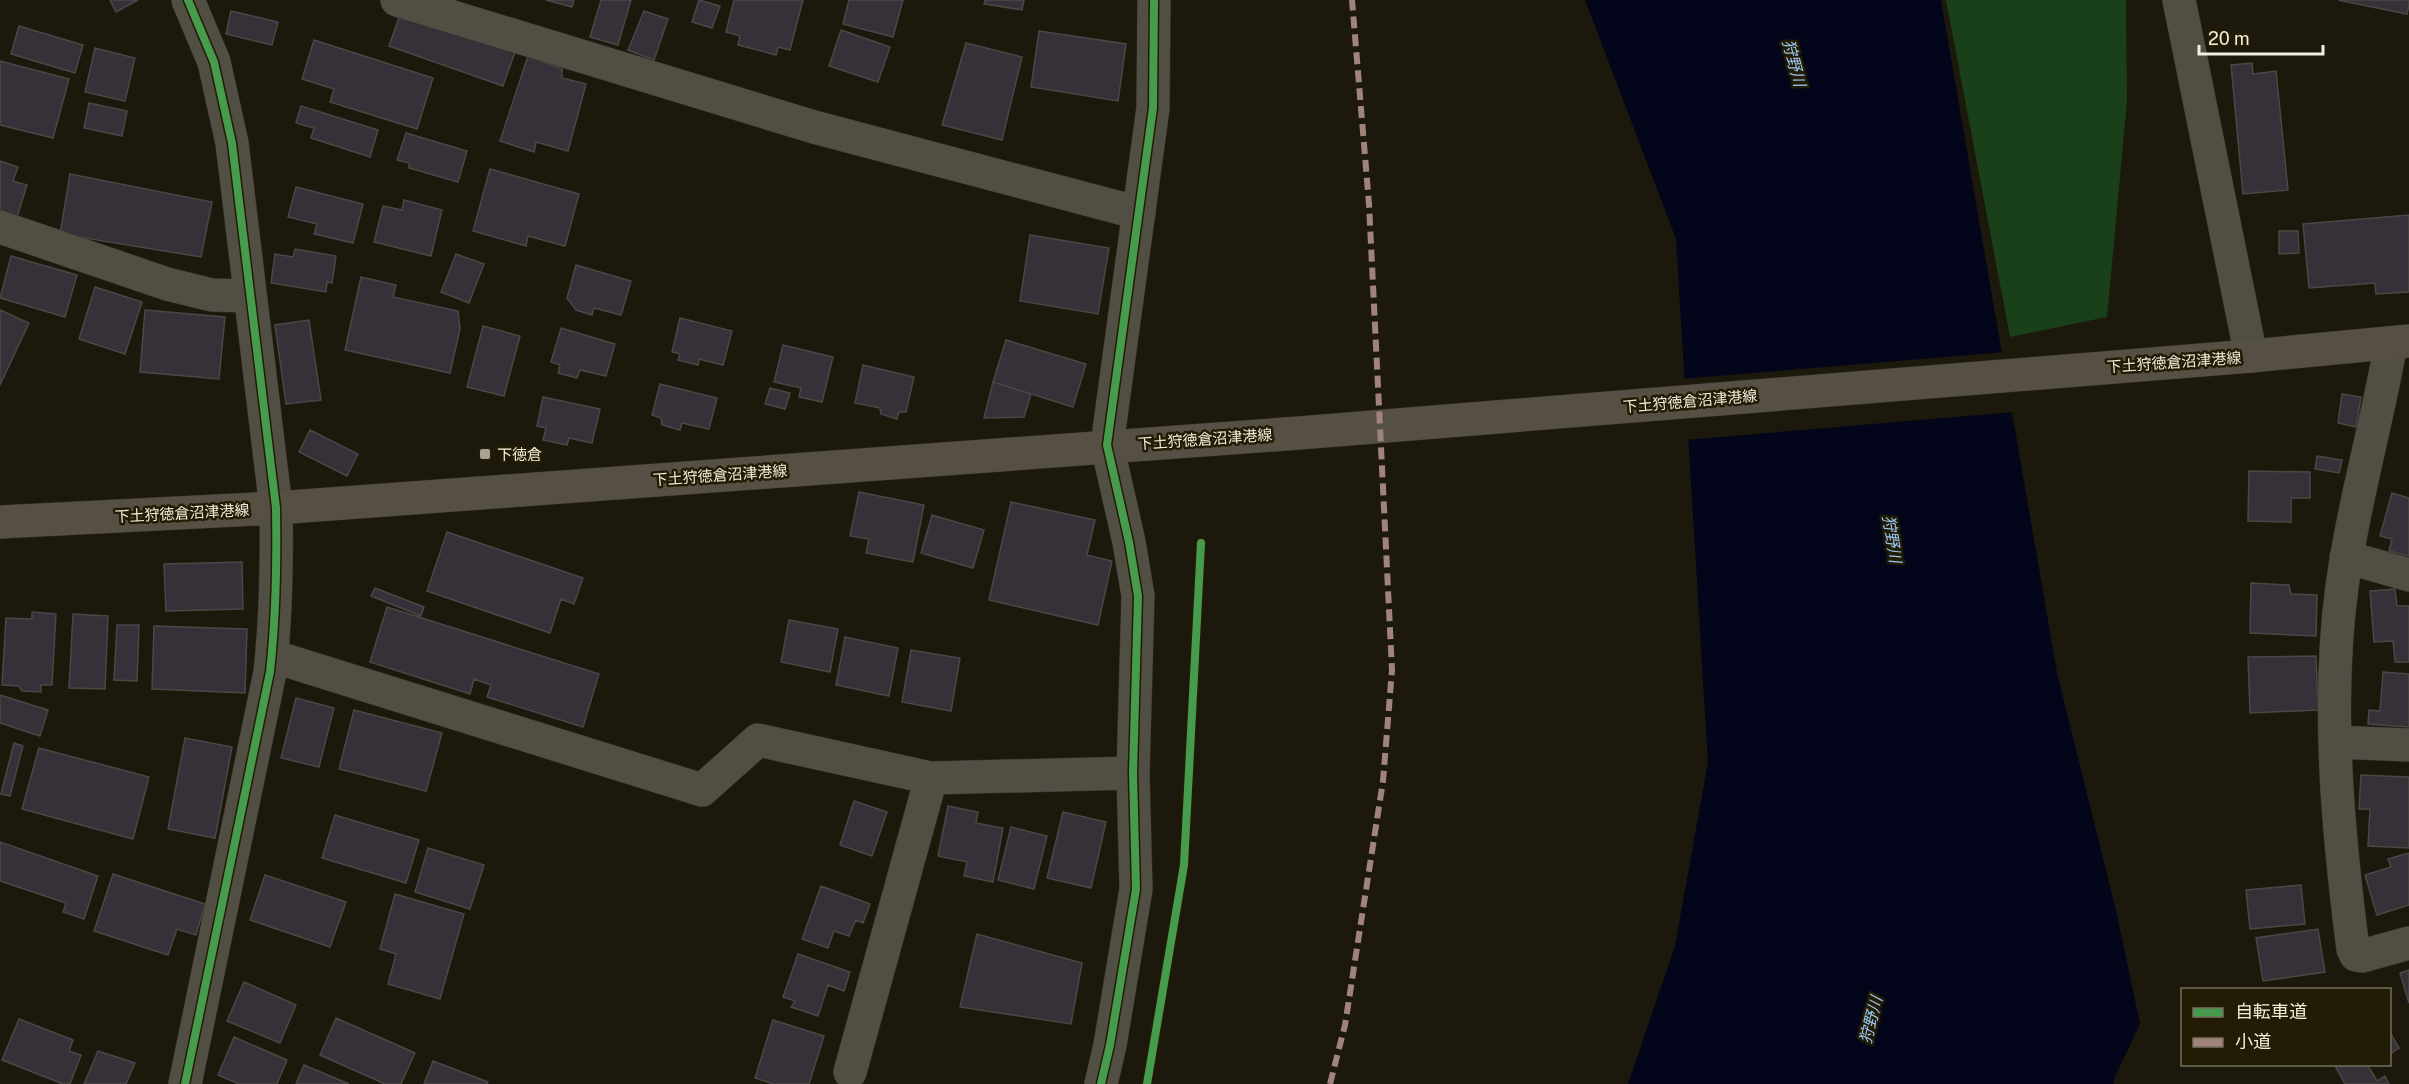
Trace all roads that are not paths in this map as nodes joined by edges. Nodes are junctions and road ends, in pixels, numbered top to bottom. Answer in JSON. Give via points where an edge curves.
{"nodes":[{"id":1,"x":188,"y":0,"type":"edge"},
{"id":2,"x":397,"y":0,"type":"edge"},
{"id":3,"x":1154,"y":0,"type":"edge"},
{"id":4,"x":2179,"y":0,"type":"edge"},
{"id":5,"x":1139,"y":213,"type":"junction"},
{"id":6,"x":0,"y":227,"type":"edge"},
{"id":7,"x":249,"y":296,"type":"junction"},
{"id":8,"x":2400,"y":342,"type":"edge"},
{"id":9,"x":2251,"y":356,"type":"junction"},
{"id":10,"x":1107,"y":446,"type":"junction"},
{"id":11,"x":276,"y":508,"type":"junction"},
{"id":12,"x":0,"y":522,"type":"edge"},
{"id":13,"x":2346,"y":557,"type":"junction"},
{"id":14,"x":2409,"y":575,"type":"edge"},
{"id":15,"x":272,"y":656,"type":"junction"},
{"id":16,"x":2335,"y":742,"type":"junction"},
{"id":17,"x":2409,"y":745,"type":"edge"},
{"id":18,"x":1133,"y":773,"type":"junction"},
{"id":19,"x":931,"y":778,"type":"junction"},
{"id":20,"x":2409,"y":943,"type":"edge"},
{"id":21,"x":850,"y":1072,"type":"dead end"},
{"id":22,"x":185,"y":1084,"type":"edge"},
{"id":23,"x":1101,"y":1084,"type":"edge"}],
"edges":[{"from":1,"to":7,"type":"street","via":[[214,62],[232,143]]},
{"from":2,"to":5,"type":"street","via":[[814,127]]},
{"from":3,"to":5,"type":"street","via":[[1153,108]]},
{"from":4,"to":9,"type":"street"},
{"from":5,"to":10,"type":"street"},
{"from":6,"to":7,"type":"street","via":[[167,284],[212,295]]},
{"from":7,"to":11,"type":"street"},
{"from":8,"to":9,"type":"main road","name":"下土狩徳倉沼津港線"},
{"from":8,"to":13,"type":"street"},
{"from":9,"to":10,"type":"main road","name":"下土狩徳倉沼津港線"},
{"from":10,"to":11,"type":"main road","name":"下土狩徳倉沼津港線"},
{"from":10,"to":18,"type":"street","via":[[1138,596]]},
{"from":11,"to":12,"type":"main road","name":"下土狩徳倉沼津港線"},
{"from":11,"to":15,"type":"street","via":[[276,620]]},
{"from":13,"to":14,"type":"street"},
{"from":13,"to":16,"type":"street","via":[[2338,632]]},
{"from":15,"to":19,"type":"street","via":[[702,790],[758,740]]},
{"from":15,"to":22,"type":"street"},
{"from":16,"to":17,"type":"street"},
{"from":16,"to":20,"type":"street","via":[[2353,949],[2362,956]]},
{"from":18,"to":19,"type":"street"},
{"from":18,"to":23,"type":"street","via":[[1136,889]]},
{"from":19,"to":21,"type":"street"}]}
